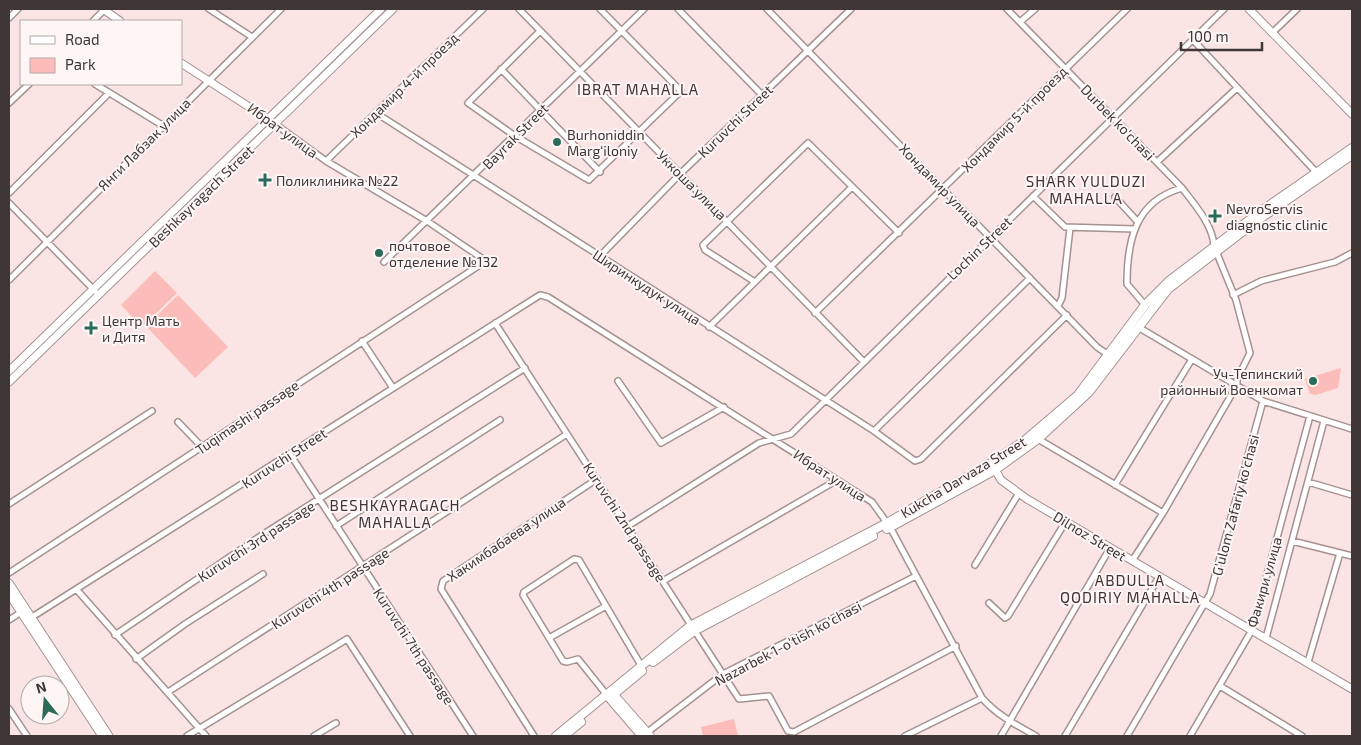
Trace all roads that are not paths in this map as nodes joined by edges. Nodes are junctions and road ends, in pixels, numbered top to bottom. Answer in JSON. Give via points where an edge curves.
{"nodes":[{"id":1,"x":18,"y":9,"type":"edge"},
{"id":2,"x":104,"y":9,"type":"edge"},
{"id":3,"x":209,"y":9,"type":"edge"},
{"id":4,"x":281,"y":9,"type":"edge"},
{"id":5,"x":381,"y":9,"type":"edge"},
{"id":6,"x":393,"y":9,"type":"edge"},
{"id":7,"x":483,"y":9,"type":"edge"},
{"id":8,"x":519,"y":9,"type":"edge"},
{"id":9,"x":600,"y":9,"type":"edge"},
{"id":10,"x":644,"y":9,"type":"edge"},
{"id":11,"x":678,"y":9,"type":"edge"},
{"id":12,"x":767,"y":9,"type":"edge"},
{"id":13,"x":851,"y":9,"type":"edge"},
{"id":14,"x":1007,"y":9,"type":"edge"},
{"id":15,"x":1035,"y":9,"type":"edge"},
{"id":16,"x":1127,"y":9,"type":"edge"},
{"id":17,"x":1224,"y":9,"type":"edge"},
{"id":18,"x":1249,"y":9,"type":"edge"},
{"id":19,"x":1297,"y":9,"type":"edge"},
{"id":20,"x":9,"y":18,"type":"edge"},
{"id":21,"x":94,"y":20,"type":"edge"},
{"id":22,"x":119,"y":20,"type":"edge"},
{"id":23,"x":1020,"y":22,"type":"junction"},
{"id":24,"x":540,"y":31,"type":"junction"},
{"id":25,"x":622,"y":31,"type":"junction"},
{"id":26,"x":1272,"y":33,"type":"junction"},
{"id":27,"x":252,"y":37,"type":"junction"},
{"id":28,"x":1193,"y":40,"type":"junction"},
{"id":29,"x":808,"y":51,"type":"junction"},
{"id":30,"x":182,"y":64,"type":"edge"},
{"id":31,"x":1066,"y":68,"type":"junction"},
{"id":32,"x":501,"y":69,"type":"junction"},
{"id":33,"x":580,"y":72,"type":"junction"},
{"id":34,"x":208,"y":80,"type":"junction"},
{"id":35,"x":28,"y":85,"type":"edge"},
{"id":36,"x":97,"y":85,"type":"edge"},
{"id":37,"x":1236,"y":88,"type":"junction"},
{"id":38,"x":109,"y":93,"type":"junction"},
{"id":39,"x":762,"y":94,"type":"junction"},
{"id":40,"x":9,"y":103,"type":"edge"},
{"id":41,"x":540,"y":110,"type":"junction"},
{"id":42,"x":376,"y":113,"type":"junction"},
{"id":43,"x":1352,"y":114,"type":"edge"},
{"id":44,"x":1114,"y":116,"type":"junction"},
{"id":45,"x":268,"y":119,"type":"junction"},
{"id":46,"x":275,"y":124,"type":"junction"},
{"id":47,"x":162,"y":125,"type":"junction"},
{"id":48,"x":639,"y":132,"type":"junction"},
{"id":49,"x":515,"y":136,"type":"junction"},
{"id":50,"x":1352,"y":148,"type":"edge"},
{"id":51,"x":1352,"y":155,"type":"edge"},
{"id":52,"x":326,"y":161,"type":"junction"},
{"id":53,"x":1157,"y":162,"type":"junction"},
{"id":54,"x":600,"y":172,"type":"junction"},
{"id":55,"x":680,"y":174,"type":"junction"},
{"id":56,"x":1317,"y":174,"type":"junction"},
{"id":57,"x":474,"y":177,"type":"junction"},
{"id":58,"x":852,"y":188,"type":"junction"},
{"id":59,"x":944,"y":188,"type":"junction"},
{"id":60,"x":1182,"y":188,"type":"junction"},
{"id":61,"x":9,"y":193,"type":"edge"},
{"id":62,"x":1033,"y":196,"type":"junction"},
{"id":63,"x":1115,"y":197,"type":"dead end"},
{"id":64,"x":9,"y":203,"type":"edge"},
{"id":65,"x":427,"y":221,"type":"junction"},
{"id":66,"x":727,"y":221,"type":"junction"},
{"id":67,"x":1137,"y":221,"type":"junction"},
{"id":68,"x":1070,"y":228,"type":"junction"},
{"id":69,"x":1135,"y":229,"type":"junction"},
{"id":70,"x":899,"y":233,"type":"junction"},
{"id":71,"x":990,"y":237,"type":"junction"},
{"id":72,"x":48,"y":242,"type":"junction"},
{"id":73,"x":1215,"y":248,"type":"junction"},
{"id":74,"x":1352,"y":254,"type":"edge"},
{"id":75,"x":600,"y":256,"type":"junction"},
{"id":76,"x":486,"y":261,"type":"joint"},
{"id":77,"x":384,"y":262,"type":"dead end"},
{"id":78,"x":771,"y":267,"type":"junction"},
{"id":79,"x":1030,"y":278,"type":"junction"},
{"id":80,"x":9,"y":280,"type":"edge"},
{"id":81,"x":755,"y":282,"type":"junction"},
{"id":82,"x":96,"y":292,"type":"junction"},
{"id":83,"x":1233,"y":294,"type":"junction"},
{"id":84,"x":540,"y":295,"type":"joint"},
{"id":85,"x":1145,"y":305,"type":"junction"},
{"id":86,"x":1058,"y":306,"type":"junction"},
{"id":87,"x":815,"y":313,"type":"junction"},
{"id":88,"x":1067,"y":315,"type":"junction"},
{"id":89,"x":496,"y":323,"type":"junction"},
{"id":90,"x":709,"y":327,"type":"junction"},
{"id":91,"x":1137,"y":327,"type":"junction"},
{"id":92,"x":362,"y":341,"type":"junction"},
{"id":93,"x":1111,"y":357,"type":"junction"},
{"id":94,"x":1192,"y":359,"type":"junction"},
{"id":95,"x":864,"y":362,"type":"junction"},
{"id":96,"x":525,"y":368,"type":"junction"},
{"id":97,"x":9,"y":371,"type":"edge"},
{"id":98,"x":9,"y":382,"type":"edge"},
{"id":99,"x":618,"y":382,"type":"dead end"},
{"id":100,"x":1237,"y":385,"type":"junction"},
{"id":101,"x":393,"y":388,"type":"junction"},
{"id":102,"x":825,"y":401,"type":"junction"},
{"id":103,"x":1263,"y":401,"type":"junction"},
{"id":104,"x":724,"y":407,"type":"junction"},
{"id":105,"x":152,"y":412,"type":"dead end"},
{"id":106,"x":1310,"y":416,"type":"junction"},
{"id":107,"x":500,"y":420,"type":"dead end"},
{"id":108,"x":1324,"y":421,"type":"junction"},
{"id":109,"x":178,"y":422,"type":"dead end"},
{"id":110,"x":1352,"y":429,"type":"edge"},
{"id":111,"x":874,"y":431,"type":"junction"},
{"id":112,"x":568,"y":434,"type":"junction"},
{"id":113,"x":1038,"y":439,"type":"junction"},
{"id":114,"x":775,"y":440,"type":"junction"},
{"id":115,"x":202,"y":447,"type":"junction"},
{"id":116,"x":290,"y":454,"type":"junction"},
{"id":117,"x":993,"y":466,"type":"junction"},
{"id":118,"x":597,"y":478,"type":"junction"},
{"id":119,"x":837,"y":480,"type":"junction"},
{"id":120,"x":1308,"y":482,"type":"junction"},
{"id":121,"x":1116,"y":485,"type":"junction"},
{"id":122,"x":1019,"y":493,"type":"junction"},
{"id":123,"x":1352,"y":495,"type":"edge"},
{"id":124,"x":320,"y":500,"type":"junction"},
{"id":125,"x":9,"y":504,"type":"edge"},
{"id":126,"x":1163,"y":513,"type":"junction"},
{"id":127,"x":1066,"y":521,"type":"junction"},
{"id":128,"x":889,"y":525,"type":"junction"},
{"id":129,"x":336,"y":526,"type":"junction"},
{"id":130,"x":628,"y":526,"type":"junction"},
{"id":131,"x":1292,"y":541,"type":"junction"},
{"id":132,"x":1110,"y":548,"type":"junction"},
{"id":133,"x":1340,"y":553,"type":"junction"},
{"id":134,"x":1352,"y":556,"type":"edge"},
{"id":135,"x":1132,"y":561,"type":"junction"},
{"id":136,"x":975,"y":565,"type":"dead end"},
{"id":137,"x":362,"y":567,"type":"junction"},
{"id":138,"x":9,"y":573,"type":"edge"},
{"id":139,"x":263,"y":574,"type":"dead end"},
{"id":140,"x":916,"y":576,"type":"junction"},
{"id":141,"x":1159,"y":577,"type":"junction"},
{"id":142,"x":663,"y":581,"type":"junction"},
{"id":143,"x":9,"y":583,"type":"edge"},
{"id":144,"x":77,"y":590,"type":"junction"},
{"id":145,"x":9,"y":594,"type":"edge"},
{"id":146,"x":989,"y":603,"type":"dead end"},
{"id":147,"x":1205,"y":603,"type":"junction"},
{"id":148,"x":606,"y":606,"type":"junction"},
{"id":149,"x":23,"y":611,"type":"junction"},
{"id":150,"x":29,"y":619,"type":"junction"},
{"id":151,"x":9,"y":620,"type":"edge"},
{"id":152,"x":692,"y":628,"type":"junction"},
{"id":153,"x":1252,"y":630,"type":"junction"},
{"id":154,"x":115,"y":635,"type":"junction"},
{"id":155,"x":549,"y":638,"type":"junction"},
{"id":156,"x":1266,"y":638,"type":"junction"},
{"id":157,"x":956,"y":646,"type":"junction"},
{"id":158,"x":136,"y":659,"type":"junction"},
{"id":159,"x":1308,"y":662,"type":"junction"},
{"id":160,"x":642,"y":667,"type":"junction"},
{"id":161,"x":723,"y":674,"type":"junction"},
{"id":162,"x":1220,"y":686,"type":"junction"},
{"id":163,"x":1352,"y":689,"type":"edge"},
{"id":164,"x":168,"y":692,"type":"junction"},
{"id":165,"x":610,"y":695,"type":"junction"},
{"id":166,"x":982,"y":698,"type":"junction"},
{"id":167,"x":9,"y":708,"type":"edge"},
{"id":168,"x":1010,"y":722,"type":"junction"},
{"id":169,"x":336,"y":723,"type":"dead end"},
{"id":170,"x":200,"y":729,"type":"junction"},
{"id":171,"x":319,"y":735,"type":"edge"},
{"id":172,"x":645,"y":735,"type":"edge"},
{"id":173,"x":27,"y":736,"type":"edge"},
{"id":174,"x":102,"y":736,"type":"edge"},
{"id":175,"x":109,"y":736,"type":"edge"},
{"id":176,"x":187,"y":736,"type":"edge"},
{"id":177,"x":206,"y":736,"type":"edge"},
{"id":178,"x":410,"y":736,"type":"edge"},
{"id":179,"x":473,"y":736,"type":"edge"},
{"id":180,"x":534,"y":736,"type":"edge"},
{"id":181,"x":556,"y":736,"type":"edge"},
{"id":182,"x":564,"y":736,"type":"edge"},
{"id":183,"x":905,"y":736,"type":"edge"},
{"id":184,"x":1001,"y":736,"type":"edge"},
{"id":185,"x":1036,"y":736,"type":"edge"},
{"id":186,"x":1065,"y":736,"type":"edge"},
{"id":187,"x":1127,"y":736,"type":"edge"},
{"id":188,"x":1190,"y":736,"type":"edge"},
{"id":189,"x":1302,"y":736,"type":"edge"}],
"edges":[{"from":1,"to":20,"type":"street"},
{"from":2,"to":21,"type":"street"},
{"from":2,"to":22,"type":"main road"},
{"from":3,"to":27,"type":"street"},
{"from":4,"to":27,"type":"street","name":"Янги Лабзак улица"},
{"from":5,"to":45,"type":"main road","name":"Beshkayragach Street"},
{"from":6,"to":46,"type":"main road","name":"Beshkayragach Street"},
{"from":7,"to":42,"type":"street","name":"Хондамир 4-й проезд"},
{"from":8,"to":24,"type":"street","name":"Уккоша улица"},
{"from":9,"to":25,"type":"street"},
{"from":10,"to":25,"type":"street","name":"Bayrak Street"},
{"from":11,"to":39,"type":"street"},
{"from":12,"to":29,"type":"street","name":"Хондамир улица"},
{"from":13,"to":29,"type":"street","name":"Kuruvchi Street"},
{"from":14,"to":23,"type":"street","name":"Durbek ko'chasi"},
{"from":15,"to":23,"type":"street"},
{"from":16,"to":31,"type":"street","name":"Хондамир 5-й проезд"},
{"from":17,"to":28,"type":"street","name":"Lochin Street"},
{"from":18,"to":26,"type":"main road"},
{"from":19,"to":26,"type":"street"},
{"from":23,"to":31,"type":"street","name":"Durbek ko'chasi"},
{"from":24,"to":32,"type":"street"},
{"from":24,"to":33,"type":"street","name":"Уккоша улица"},
{"from":25,"to":33,"type":"street","name":"Bayrak Street"},
{"from":25,"to":48,"type":"street","via":[[680,91]]},
{"from":26,"to":43,"type":"main road"},
{"from":27,"to":34,"type":"street","name":"Янги Лабзак улица"},
{"from":28,"to":37,"type":"street"},
{"from":28,"to":44,"type":"street","name":"Lochin Street"},
{"from":29,"to":39,"type":"street","name":"Kuruvchi Street"},
{"from":29,"to":59,"type":"street","name":"Хондамир улица"},
{"from":30,"to":34,"type":"main road","name":"Ибрат улица"},
{"from":31,"to":44,"type":"street","name":"Durbek ko'chasi"},
{"from":31,"to":59,"type":"street","name":"Хондамир 5-й проезд"},
{"from":32,"to":41,"type":"street"},
{"from":32,"to":49,"type":"street","via":[[468,103]]},
{"from":33,"to":41,"type":"street","name":"Bayrak Street"},
{"from":33,"to":48,"type":"street","name":"Уккоша улица"},
{"from":34,"to":45,"type":"main road","name":"Ибрат улица"},
{"from":34,"to":47,"type":"street","name":"Янги Лабзак улица"},
{"from":35,"to":40,"type":"street"},
{"from":36,"to":38,"type":"street"},
{"from":37,"to":53,"type":"street"},
{"from":37,"to":56,"type":"street"},
{"from":38,"to":47,"type":"street"},
{"from":38,"to":61,"type":"street"},
{"from":39,"to":55,"type":"street","name":"Kuruvchi Street"},
{"from":41,"to":49,"type":"street","name":"Bayrak Street"},
{"from":41,"to":54,"type":"street"},
{"from":42,"to":52,"type":"street","name":"Хондамир 4-й проезд"},
{"from":42,"to":57,"type":"street","name":"Ширинкудук улица"},
{"from":44,"to":53,"type":"street","name":"Durbek ko'chasi"},
{"from":44,"to":62,"type":"street","name":"Lochin Street"},
{"from":45,"to":46,"type":"main road","name":"Ибрат улица"},
{"from":45,"to":82,"type":"main road","name":"Beshkayragach Street"},
{"from":46,"to":52,"type":"street","name":"Ибрат улица"},
{"from":46,"to":82,"type":"main road","name":"Beshkayragach Street"},
{"from":47,"to":72,"type":"street","name":"Янги Лабзак улица"},
{"from":48,"to":54,"type":"street"},
{"from":48,"to":55,"type":"street","name":"Уккоша улица"},
{"from":49,"to":54,"type":"street","via":[[587,180]]},
{"from":49,"to":57,"type":"street","name":"Bayrak Street"},
{"from":50,"to":56,"type":"main road","name":"Kukcha Darvaza Street"},
{"from":51,"to":56,"type":"main road","name":"Kukcha Darvaza Street"},
{"from":52,"to":65,"type":"street","name":"Ибрат улица"},
{"from":53,"to":60,"type":"street","name":"Durbek ko'chasi"},
{"from":55,"to":66,"type":"street","name":"Уккоша улица"},
{"from":55,"to":75,"type":"street","name":"Kuruvchi Street"},
{"from":56,"to":73,"type":"main road","name":"Kukcha Darvaza Street"},
{"from":57,"to":65,"type":"street","name":"Bayrak Street"},
{"from":57,"to":75,"type":"street","name":"Ширинкудук улица"},
{"from":58,"to":66,"type":"street","via":[[808,143]]},
{"from":58,"to":70,"type":"street"},
{"from":58,"to":78,"type":"street"},
{"from":59,"to":70,"type":"street","name":"Хондамир 5-й проезд"},
{"from":59,"to":71,"type":"street","name":"Хондамир улица"},
{"from":60,"to":67,"type":"street","via":[[1158,199]]},
{"from":60,"to":73,"type":"street","name":"Durbek ko'chasi","via":[[1201,214]]},
{"from":62,"to":68,"type":"street","via":[[1060,224]]},
{"from":62,"to":71,"type":"street","name":"Lochin Street"},
{"from":63,"to":67,"type":"street"},
{"from":64,"to":72,"type":"street"},
{"from":65,"to":76,"type":"street","name":"Ибрат улица"},
{"from":65,"to":77,"type":"street","name":"Bayrak Street"},
{"from":66,"to":78,"type":"street","name":"Уккоша улица"},
{"from":66,"to":81,"type":"street","via":[[704,242],[703,248]]},
{"from":67,"to":69,"type":"street"},
{"from":68,"to":69,"type":"street"},
{"from":68,"to":86,"type":"street","via":[[1062,298]]},
{"from":69,"to":85,"type":"street","via":[[1130,246],[1127,284]]},
{"from":70,"to":87,"type":"street","name":"Хондамир 5-й проезд"},
{"from":71,"to":79,"type":"street","name":"Хондамир улица"},
{"from":71,"to":95,"type":"street","name":"Lochin Street"},
{"from":72,"to":80,"type":"street","name":"Янги Лабзак улица"},
{"from":72,"to":82,"type":"street"},
{"from":73,"to":83,"type":"street","name":"Durbek ko'chasi"},
{"from":73,"to":85,"type":"main road","name":"Kukcha Darvaza Street","via":[[1169,281]]},
{"from":73,"to":91,"type":"main road","name":"Kukcha Darvaza Street","via":[[1168,289]]},
{"from":74,"to":83,"type":"street","via":[[1334,262],[1261,281]]},
{"from":75,"to":90,"type":"street","name":"Ширинкудук улица"},
{"from":76,"to":92,"type":"street","name":"Tuqimashi passage"},
{"from":78,"to":81,"type":"street"},
{"from":78,"to":87,"type":"street","name":"Уккоша улица"},
{"from":79,"to":86,"type":"street","name":"Хондамир улица"},
{"from":79,"to":111,"type":"street"},
{"from":81,"to":90,"type":"street"},
{"from":82,"to":97,"type":"main road","name":"Beshkayragach Street"},
{"from":82,"to":98,"type":"main road","name":"Beshkayragach Street"},
{"from":83,"to":100,"type":"street","name":"Durbek ko'chasi","via":[[1251,350]]},
{"from":84,"to":89,"type":"street","name":"Kuruvchi Street"},
{"from":84,"to":104,"type":"street","name":"Ибрат улица"},
{"from":85,"to":93,"type":"main road","name":"Kukcha Darvaza Street"},
{"from":86,"to":88,"type":"street","name":"Хондамир улица"},
{"from":87,"to":95,"type":"street","name":"Уккоша улица"},
{"from":88,"to":93,"type":"street","name":"Хондамир улица"},
{"from":88,"to":111,"type":"street","name":"Ширинкудук улица","via":[[918,461]]},
{"from":89,"to":96,"type":"street","name":"Kuruvchi 2nd passage"},
{"from":89,"to":101,"type":"street","name":"Kuruvchi Street"},
{"from":90,"to":102,"type":"street","name":"Ширинкудук улица"},
{"from":91,"to":93,"type":"main road","name":"Kukcha Darvaza Street"},
{"from":91,"to":94,"type":"street"},
{"from":92,"to":101,"type":"street"},
{"from":92,"to":115,"type":"street","name":"Tuqimashi passage"},
{"from":93,"to":113,"type":"main road","name":"Kukcha Darvaza Street","via":[[1083,399]]},
{"from":93,"to":117,"type":"main road","name":"Kukcha Darvaza Street","via":[[1067,405]]},
{"from":94,"to":100,"type":"street"},
{"from":94,"to":121,"type":"street"},
{"from":95,"to":102,"type":"street","name":"Lochin Street"},
{"from":96,"to":112,"type":"street","name":"Kuruvchi 2nd passage"},
{"from":96,"to":124,"type":"street","name":"Kuruvchi 3rd passage"},
{"from":99,"to":104,"type":"street","via":[[661,443]]},
{"from":100,"to":103,"type":"street"},
{"from":100,"to":126,"type":"street","name":"Durbek ko'chasi"},
{"from":101,"to":116,"type":"street","name":"Kuruvchi Street"},
{"from":102,"to":111,"type":"street","name":"Ширинкудук улица"},
{"from":102,"to":114,"type":"street","name":"Lochin Street","via":[[791,434]]},
{"from":103,"to":106,"type":"street"},
{"from":103,"to":147,"type":"street","name":"G'ulom Zafariy ko'chasi"},
{"from":104,"to":114,"type":"street","name":"Ибрат улица"},
{"from":105,"to":125,"type":"street"},
{"from":106,"to":108,"type":"street"},
{"from":106,"to":153,"type":"street","name":"Факири улица"},
{"from":107,"to":129,"type":"street"},
{"from":108,"to":110,"type":"street"},
{"from":108,"to":120,"type":"street","name":"Факири улица"},
{"from":109,"to":115,"type":"street"},
{"from":112,"to":118,"type":"street","name":"Kuruvchi 2nd passage"},
{"from":112,"to":137,"type":"street","name":"Kuruvchi 4th passage"},
{"from":113,"to":117,"type":"main road","name":"Kukcha Darvaza Street"},
{"from":113,"to":121,"type":"street"},
{"from":114,"to":119,"type":"street","name":"Ибрат улица"},
{"from":114,"to":130,"type":"street","name":"Lochin Street","via":[[759,443]]},
{"from":115,"to":138,"type":"street","name":"Tuqimashi passage"},
{"from":116,"to":124,"type":"street","name":"Kuruvchi 7th passage"},
{"from":116,"to":144,"type":"street","name":"Kuruvchi Street"},
{"from":117,"to":122,"type":"main road","name":"Dilnoz Street","via":[[1001,480]]},
{"from":117,"to":128,"type":"main road","name":"Kukcha Darvaza Street"},
{"from":118,"to":130,"type":"street","name":"Kuruvchi 2nd passage"},
{"from":118,"to":180,"type":"street","name":"Хакимбабаева улица","via":[[440,584]]},
{"from":119,"to":128,"type":"street","name":"Ибрат улица","via":[[872,502]]},
{"from":119,"to":142,"type":"street"},
{"from":120,"to":123,"type":"street"},
{"from":120,"to":131,"type":"street","name":"Факири улица"},
{"from":121,"to":126,"type":"street"},
{"from":122,"to":127,"type":"main road","name":"Dilnoz Street"},
{"from":122,"to":136,"type":"street"},
{"from":124,"to":129,"type":"street","name":"Kuruvchi 7th passage"},
{"from":124,"to":154,"type":"street","name":"Kuruvchi 3rd passage","via":[[262,535]]},
{"from":126,"to":135,"type":"street","name":"Durbek ko'chasi"},
{"from":127,"to":132,"type":"main road","name":"Dilnoz Street"},
{"from":127,"to":146,"type":"street","via":[[1008,616],[1005,618]]},
{"from":128,"to":140,"type":"street","name":"Ибрат улица"},
{"from":128,"to":152,"type":"main road","name":"Kukcha Darvaza Street"},
{"from":129,"to":137,"type":"street","name":"Kuruvchi 7th passage"},
{"from":130,"to":142,"type":"street","name":"Kuruvchi 2nd passage"},
{"from":131,"to":133,"type":"street"},
{"from":131,"to":156,"type":"street","name":"Факири улица"},
{"from":132,"to":135,"type":"main road","name":"Dilnoz Street"},
{"from":132,"to":168,"type":"street"},
{"from":133,"to":134,"type":"street"},
{"from":133,"to":159,"type":"street"},
{"from":135,"to":141,"type":"main road","name":"Dilnoz Street"},
{"from":137,"to":164,"type":"street","name":"Kuruvchi 4th passage"},
{"from":137,"to":179,"type":"street","name":"Kuruvchi 7th passage"},
{"from":139,"to":158,"type":"street"},
{"from":140,"to":157,"type":"street","name":"Ибрат улица"},
{"from":140,"to":161,"type":"street","name":"Nazarbek 1-o'tish ko'chasi"},
{"from":141,"to":147,"type":"main road","name":"Dilnoz Street"},
{"from":141,"to":186,"type":"street"},
{"from":142,"to":152,"type":"street","name":"Kuruvchi 2nd passage"},
{"from":143,"to":149,"type":"main road"},
{"from":144,"to":150,"type":"street","name":"Kuruvchi Street"},
{"from":144,"to":154,"type":"street"},
{"from":145,"to":149,"type":"main road"},
{"from":147,"to":153,"type":"main road","name":"Dilnoz Street"},
{"from":147,"to":187,"type":"street","name":"G'ulom Zafariy ko'chasi"},
{"from":148,"to":155,"type":"street"},
{"from":148,"to":155,"type":"street","via":[[579,560],[574,559],[523,594]]},
{"from":148,"to":160,"type":"street"},
{"from":149,"to":150,"type":"main road"},
{"from":149,"to":151,"type":"street"},
{"from":150,"to":174,"type":"main road"},
{"from":150,"to":175,"type":"main road"},
{"from":152,"to":160,"type":"main road","name":"Kukcha Darvaza Street"},
{"from":152,"to":161,"type":"street","name":"Kuruvchi 2nd passage"},
{"from":153,"to":156,"type":"main road","name":"Dilnoz Street"},
{"from":153,"to":162,"type":"street","name":"Факири улица"},
{"from":154,"to":158,"type":"street"},
{"from":155,"to":165,"type":"street","via":[[565,662],[578,659]]},
{"from":156,"to":159,"type":"main road","name":"Dilnoz Street"},
{"from":157,"to":161,"type":"street","name":"Kuruvchi 2nd passage","via":[[794,732],[788,731],[772,699],[765,696],[739,699]]},
{"from":157,"to":166,"type":"street","name":"Ибрат улица"},
{"from":158,"to":164,"type":"street"},
{"from":159,"to":163,"type":"main road","name":"Dilnoz Street"},
{"from":160,"to":165,"type":"main road","name":"Kukcha Darvaza Street"},
{"from":161,"to":172,"type":"street","name":"Nazarbek 1-o'tish ko'chasi"},
{"from":162,"to":188,"type":"street","name":"Факири улица"},
{"from":162,"to":189,"type":"street"},
{"from":164,"to":170,"type":"street"},
{"from":165,"to":172,"type":"main road"},
{"from":165,"to":181,"type":"main road","name":"Kukcha Darvaza Street"},
{"from":165,"to":182,"type":"main road","name":"Kukcha Darvaza Street"},
{"from":166,"to":168,"type":"street","name":"Ибрат улица"},
{"from":166,"to":183,"type":"street"},
{"from":167,"to":173,"type":"street"},
{"from":168,"to":184,"type":"street"},
{"from":168,"to":185,"type":"street","name":"Ибрат улица"},
{"from":169,"to":171,"type":"street"},
{"from":170,"to":176,"type":"street"},
{"from":170,"to":177,"type":"street"},
{"from":170,"to":178,"type":"street","via":[[348,639]]}]}
